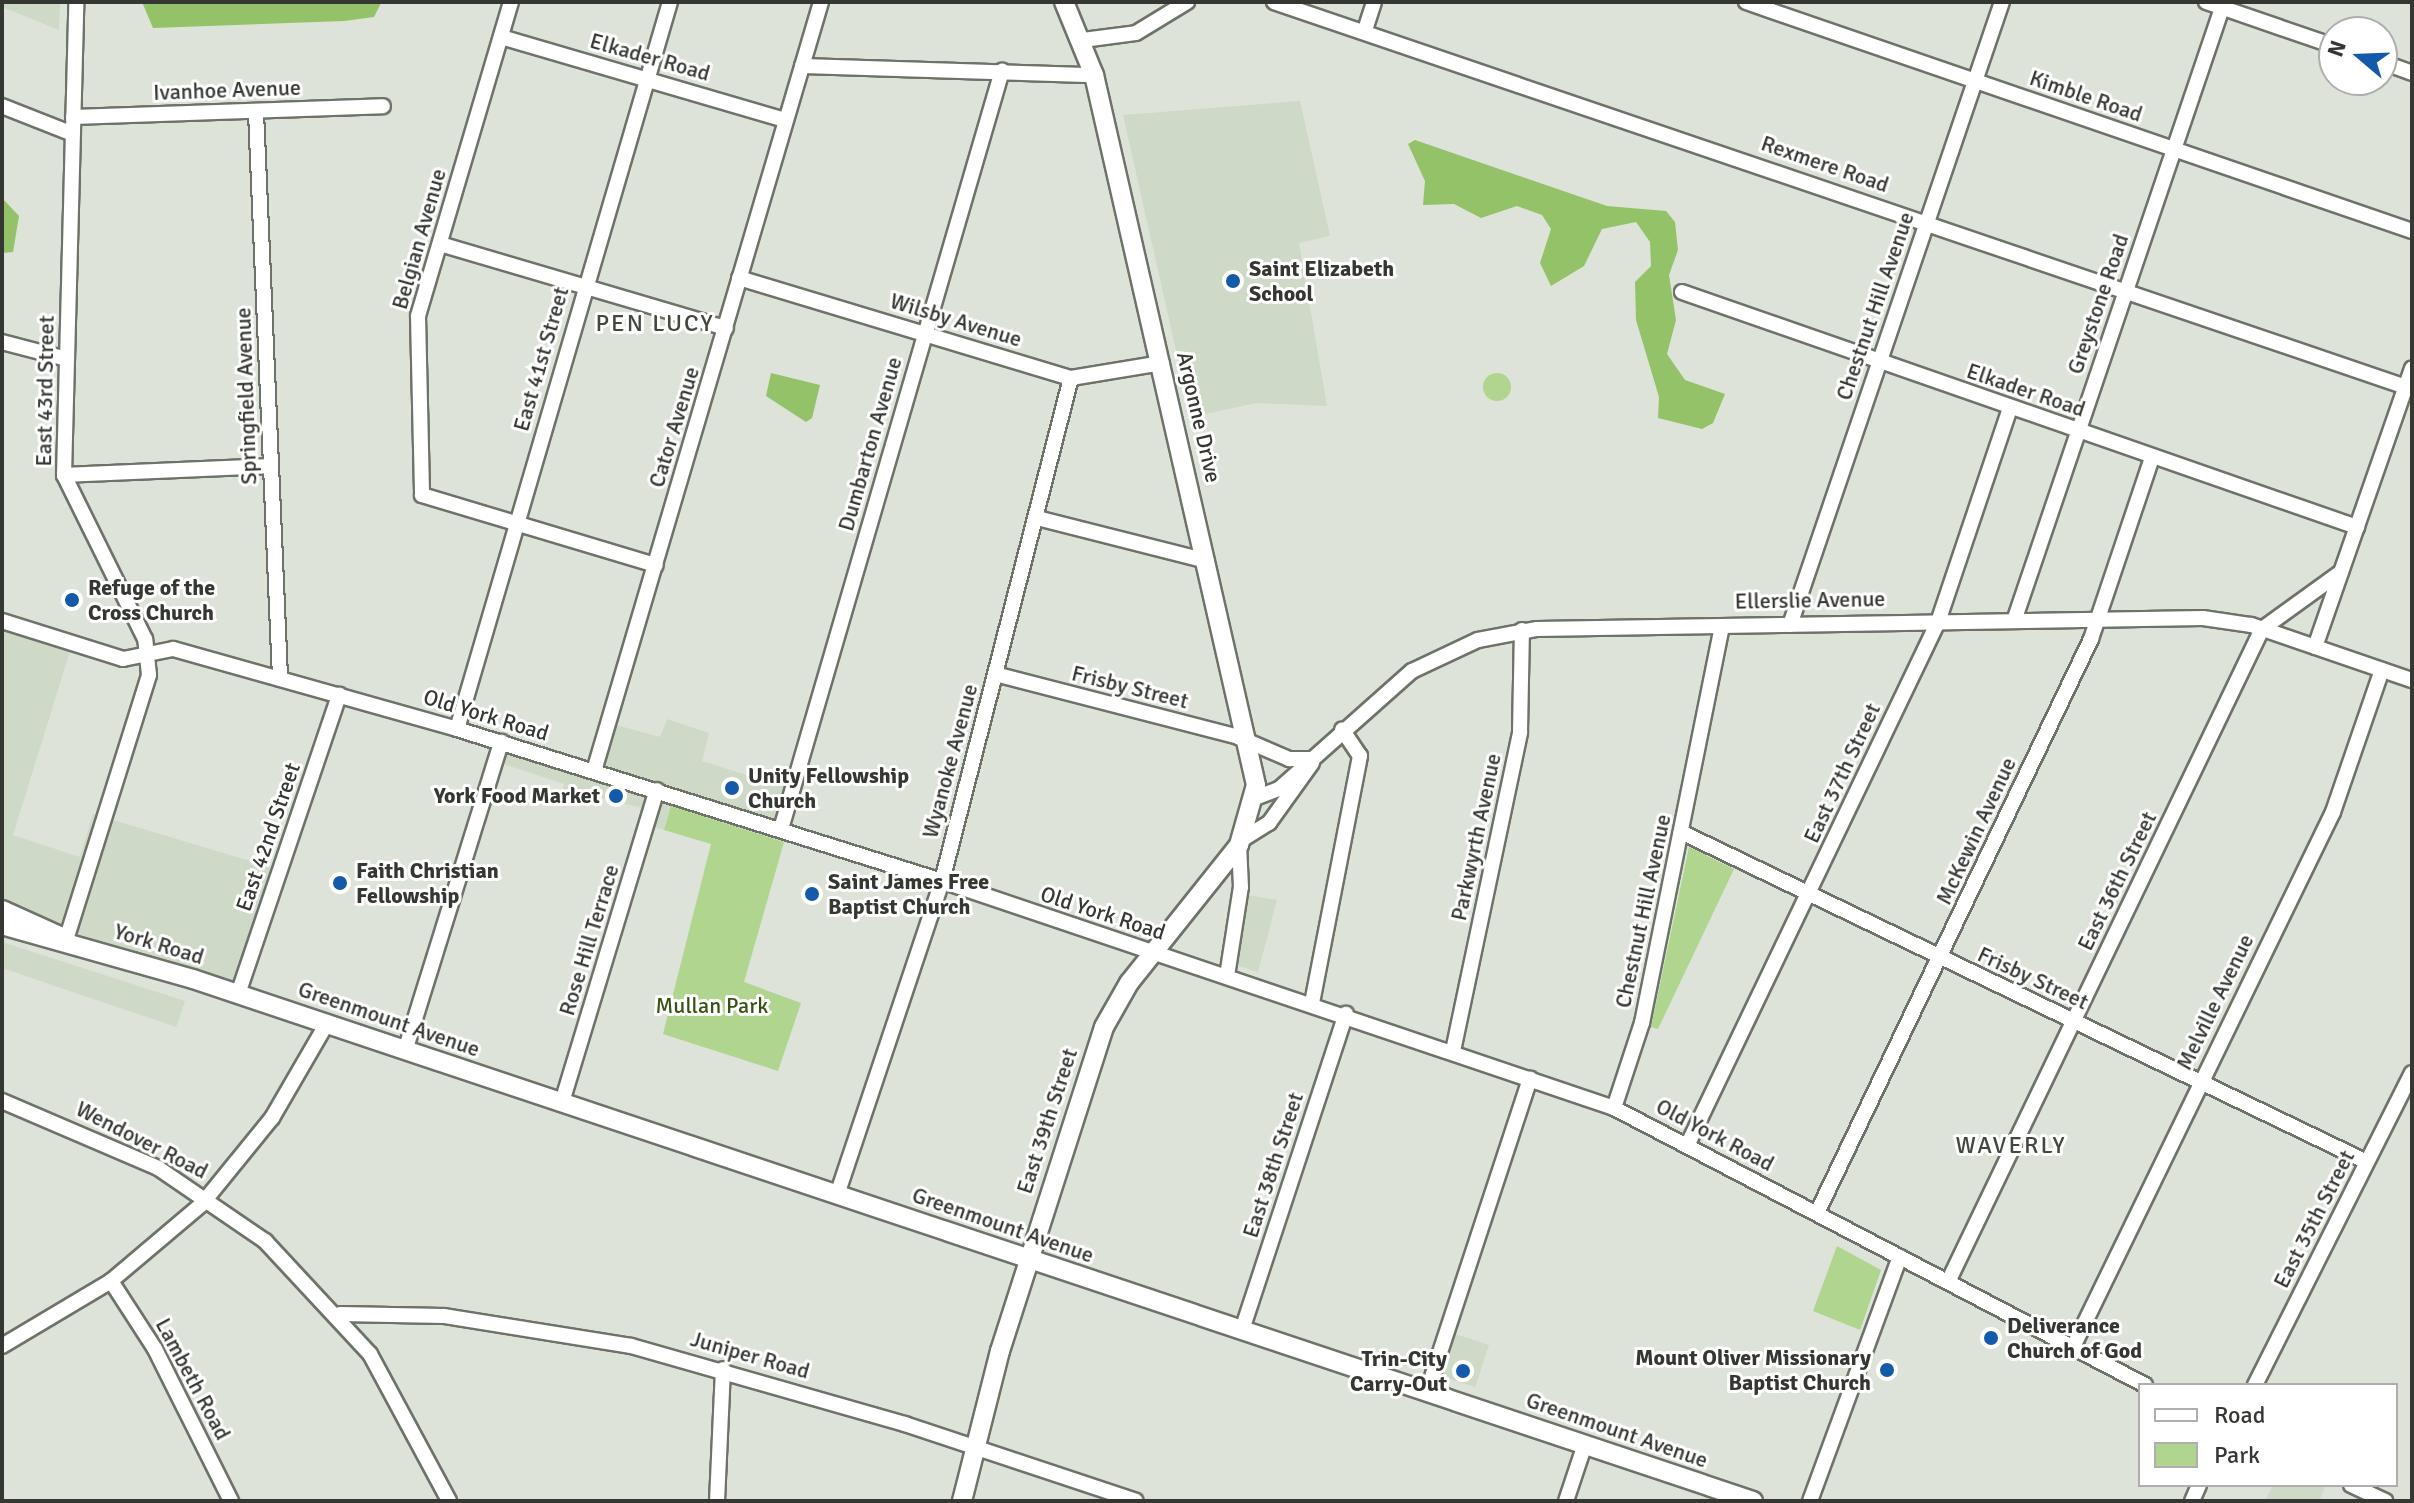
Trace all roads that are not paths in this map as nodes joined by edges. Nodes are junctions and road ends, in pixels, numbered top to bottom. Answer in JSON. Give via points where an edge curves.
{"nodes":[{"id":1,"x":76,"y":2,"type":"edge"},
{"id":2,"x":511,"y":2,"type":"edge"},
{"id":3,"x":670,"y":2,"type":"edge"},
{"id":4,"x":821,"y":2,"type":"edge"},
{"id":5,"x":1064,"y":2,"type":"edge"},
{"id":6,"x":1187,"y":2,"type":"edge"},
{"id":7,"x":1274,"y":2,"type":"edge"},
{"id":8,"x":1374,"y":2,"type":"edge"},
{"id":9,"x":1746,"y":2,"type":"edge"},
{"id":10,"x":2002,"y":2,"type":"edge"},
{"id":11,"x":2206,"y":2,"type":"edge"},
{"id":12,"x":2223,"y":5,"type":"edge"},
{"id":13,"x":1365,"y":30,"type":"junction"},
{"id":14,"x":501,"y":37,"type":"junction"},
{"id":15,"x":1083,"y":40,"type":"junction"},
{"id":16,"x":2318,"y":40,"type":"edge"},
{"id":17,"x":802,"y":66,"type":"junction"},
{"id":18,"x":1002,"y":71,"type":"junction"},
{"id":19,"x":1094,"y":75,"type":"junction"},
{"id":20,"x":648,"y":79,"type":"junction"},
{"id":21,"x":1975,"y":81,"type":"junction"},
{"id":22,"x":2,"y":106,"type":"edge"},
{"id":23,"x":383,"y":106,"type":"dead end"},
{"id":24,"x":256,"y":112,"type":"junction"},
{"id":25,"x":73,"y":117,"type":"junction"},
{"id":26,"x":785,"y":120,"type":"junction"},
{"id":27,"x":73,"y":134,"type":"junction"},
{"id":28,"x":2174,"y":150,"type":"junction"},
{"id":29,"x":1927,"y":222,"type":"junction"},
{"id":30,"x":2412,"y":231,"type":"edge"},
{"id":31,"x":440,"y":244,"type":"junction"},
{"id":32,"x":739,"y":278,"type":"junction"},
{"id":33,"x":586,"y":285,"type":"junction"},
{"id":34,"x":2126,"y":291,"type":"junction"},
{"id":35,"x":1682,"y":292,"type":"dead end"},
{"id":36,"x":726,"y":328,"type":"junction"},
{"id":37,"x":926,"y":334,"type":"junction"},
{"id":38,"x":2,"y":342,"type":"edge"},
{"id":39,"x":67,"y":359,"type":"junction"},
{"id":40,"x":1879,"y":362,"type":"junction"},
{"id":41,"x":1162,"y":363,"type":"junction"},
{"id":42,"x":2412,"y":368,"type":"edge"},
{"id":43,"x":1071,"y":378,"type":"junction"},
{"id":44,"x":2406,"y":387,"type":"junction"},
{"id":45,"x":2010,"y":408,"type":"junction"},
{"id":46,"x":2078,"y":432,"type":"junction"},
{"id":47,"x":2152,"y":458,"type":"junction"},
{"id":48,"x":271,"y":466,"type":"junction"},
{"id":49,"x":64,"y":475,"type":"junction"},
{"id":50,"x":1037,"y":518,"type":"junction"},
{"id":51,"x":516,"y":522,"type":"junction"},
{"id":52,"x":2357,"y":527,"type":"junction"},
{"id":53,"x":1207,"y":561,"type":"junction"},
{"id":54,"x":656,"y":565,"type":"junction"},
{"id":55,"x":2341,"y":572,"type":"junction"},
{"id":56,"x":2099,"y":619,"type":"junction"},
{"id":57,"x":2,"y":621,"type":"edge"},
{"id":58,"x":2014,"y":621,"type":"junction"},
{"id":59,"x":1938,"y":622,"type":"junction"},
{"id":60,"x":1790,"y":625,"type":"junction"},
{"id":61,"x":1722,"y":626,"type":"junction"},
{"id":62,"x":2262,"y":629,"type":"junction"},
{"id":63,"x":1522,"y":630,"type":"junction"},
{"id":64,"x":2315,"y":647,"type":"junction"},
{"id":65,"x":149,"y":653,"type":"junction"},
{"id":66,"x":2382,"y":670,"type":"junction"},
{"id":67,"x":995,"y":674,"type":"junction"},
{"id":68,"x":280,"y":678,"type":"junction"},
{"id":69,"x":2412,"y":680,"type":"edge"},
{"id":70,"x":339,"y":695,"type":"junction"},
{"id":71,"x":457,"y":729,"type":"junction"},
{"id":72,"x":1342,"y":729,"type":"junction"},
{"id":73,"x":501,"y":742,"type":"junction"},
{"id":74,"x":1252,"y":744,"type":"junction"},
{"id":75,"x":1314,"y":759,"type":"junction"},
{"id":76,"x":594,"y":771,"type":"junction"},
{"id":77,"x":657,"y":790,"type":"junction"},
{"id":78,"x":1255,"y":798,"type":"junction"},
{"id":79,"x":781,"y":829,"type":"junction"},
{"id":80,"x":1681,"y":832,"type":"junction"},
{"id":81,"x":1241,"y":842,"type":"junction"},
{"id":82,"x":942,"y":881,"type":"junction"},
{"id":83,"x":1810,"y":892,"type":"junction"},
{"id":84,"x":2,"y":910,"type":"edge"},
{"id":85,"x":2,"y":925,"type":"edge"},
{"id":86,"x":66,"y":940,"type":"junction"},
{"id":87,"x":1153,"y":953,"type":"junction"},
{"id":88,"x":1939,"y":958,"type":"junction"},
{"id":89,"x":1227,"y":976,"type":"junction"},
{"id":90,"x":238,"y":994,"type":"junction"},
{"id":91,"x":1312,"y":1003,"type":"junction"},
{"id":92,"x":1346,"y":1014,"type":"junction"},
{"id":93,"x":2074,"y":1022,"type":"junction"},
{"id":94,"x":327,"y":1023,"type":"junction"},
{"id":95,"x":405,"y":1051,"type":"junction"},
{"id":96,"x":1453,"y":1051,"type":"junction"},
{"id":97,"x":2412,"y":1073,"type":"edge"},
{"id":98,"x":1530,"y":1078,"type":"junction"},
{"id":99,"x":2201,"y":1081,"type":"junction"},
{"id":100,"x":2,"y":1101,"type":"edge"},
{"id":101,"x":562,"y":1102,"type":"junction"},
{"id":102,"x":1614,"y":1108,"type":"junction"},
{"id":103,"x":1687,"y":1146,"type":"junction"},
{"id":104,"x":2367,"y":1162,"type":"junction"},
{"id":105,"x":837,"y":1195,"type":"junction"},
{"id":106,"x":208,"y":1198,"type":"junction"},
{"id":107,"x":1817,"y":1213,"type":"junction"},
{"id":108,"x":1900,"y":1257,"type":"junction"},
{"id":109,"x":1028,"y":1259,"type":"junction"},
{"id":110,"x":111,"y":1281,"type":"junction"},
{"id":111,"x":1948,"y":1282,"type":"junction"},
{"id":112,"x":340,"y":1314,"type":"junction"},
{"id":113,"x":1242,"y":1330,"type":"junction"},
{"id":114,"x":2,"y":1346,"type":"edge"},
{"id":115,"x":2073,"y":1347,"type":"junction"},
{"id":116,"x":723,"y":1369,"type":"junction"},
{"id":117,"x":2141,"y":1383,"type":"edge"},
{"id":118,"x":2256,"y":1383,"type":"edge"},
{"id":119,"x":1427,"y":1392,"type":"junction"},
{"id":120,"x":1585,"y":1444,"type":"junction"},
{"id":121,"x":975,"y":1446,"type":"junction"},
{"id":122,"x":2355,"y":1487,"type":"edge"},
{"id":123,"x":231,"y":1501,"type":"edge"},
{"id":124,"x":449,"y":1501,"type":"edge"},
{"id":125,"x":717,"y":1501,"type":"edge"},
{"id":126,"x":962,"y":1501,"type":"edge"},
{"id":127,"x":1136,"y":1501,"type":"edge"},
{"id":128,"x":1566,"y":1501,"type":"edge"},
{"id":129,"x":1753,"y":1501,"type":"edge"},
{"id":130,"x":1810,"y":1501,"type":"edge"},
{"id":131,"x":2386,"y":1501,"type":"edge"}],
"edges":[{"from":1,"to":25,"type":"street","name":"East 43rd Street"},
{"from":2,"to":14,"type":"street","name":"Belgian Avenue"},
{"from":3,"to":20,"type":"street","name":"East 41st Street"},
{"from":4,"to":17,"type":"street","name":"Cator Avenue"},
{"from":5,"to":15,"type":"main road","name":"Argonne Drive"},
{"from":6,"to":15,"type":"street","via":[[1136,33]]},
{"from":7,"to":13,"type":"street","name":"Rexmere Road"},
{"from":8,"to":13,"type":"street"},
{"from":9,"to":21,"type":"street","name":"Kimble Road"},
{"from":10,"to":21,"type":"street","name":"Chestnut Hill Avenue"},
{"from":11,"to":12,"type":"street"},
{"from":12,"to":16,"type":"street"},
{"from":12,"to":28,"type":"street","name":"Greystone Road"},
{"from":13,"to":29,"type":"street","name":"Rexmere Road"},
{"from":14,"to":20,"type":"street","name":"Elkader Road"},
{"from":14,"to":31,"type":"street","name":"Belgian Avenue"},
{"from":15,"to":19,"type":"main road","name":"Argonne Drive"},
{"from":17,"to":18,"type":"street"},
{"from":17,"to":26,"type":"street","name":"Cator Avenue"},
{"from":18,"to":19,"type":"street"},
{"from":18,"to":37,"type":"street","name":"Dumbarton Avenue"},
{"from":19,"to":41,"type":"main road","name":"Argonne Drive"},
{"from":20,"to":26,"type":"street","name":"Elkader Road"},
{"from":20,"to":33,"type":"street","name":"East 41st Street"},
{"from":21,"to":28,"type":"street","name":"Kimble Road"},
{"from":21,"to":29,"type":"street","name":"Chestnut Hill Avenue"},
{"from":22,"to":27,"type":"street"},
{"from":23,"to":24,"type":"street","name":"Ivanhoe Avenue"},
{"from":24,"to":25,"type":"street","name":"Ivanhoe Avenue"},
{"from":24,"to":48,"type":"street","name":"Springfield Avenue"},
{"from":25,"to":27,"type":"street","name":"East 43rd Street"},
{"from":26,"to":32,"type":"street","name":"Cator Avenue"},
{"from":27,"to":39,"type":"street","name":"East 43rd Street"},
{"from":28,"to":30,"type":"street","name":"Kimble Road"},
{"from":28,"to":34,"type":"street","name":"Greystone Road"},
{"from":29,"to":34,"type":"street","name":"Rexmere Road"},
{"from":29,"to":40,"type":"street","name":"Chestnut Hill Avenue"},
{"from":31,"to":33,"type":"street"},
{"from":31,"to":51,"type":"street","name":"Belgian Avenue","via":[[416,333],[422,495]]},
{"from":32,"to":36,"type":"street","name":"Cator Avenue"},
{"from":32,"to":37,"type":"street","name":"Wilsby Avenue"},
{"from":33,"to":36,"type":"street"},
{"from":33,"to":51,"type":"street","name":"East 41st Street"},
{"from":34,"to":44,"type":"street","name":"Rexmere Road"},
{"from":34,"to":46,"type":"street","name":"Greystone Road"},
{"from":35,"to":40,"type":"street","name":"Elkader Road"},
{"from":36,"to":54,"type":"street","name":"Cator Avenue"},
{"from":37,"to":43,"type":"street","name":"Wilsby Avenue"},
{"from":37,"to":79,"type":"street","name":"Dumbarton Avenue"},
{"from":38,"to":39,"type":"street"},
{"from":39,"to":49,"type":"street","name":"East 43rd Street"},
{"from":40,"to":45,"type":"street","name":"Elkader Road"},
{"from":40,"to":60,"type":"street","name":"Chestnut Hill Avenue"},
{"from":41,"to":43,"type":"street","name":"Wilsby Avenue"},
{"from":41,"to":53,"type":"main road","name":"Argonne Drive"},
{"from":42,"to":44,"type":"street"},
{"from":43,"to":50,"type":"street","name":"Wyanoke Avenue"},
{"from":44,"to":52,"type":"street"},
{"from":45,"to":46,"type":"street","name":"Elkader Road"},
{"from":45,"to":59,"type":"street","name":"East 37th Street"},
{"from":46,"to":47,"type":"street","name":"Elkader Road"},
{"from":46,"to":58,"type":"street","name":"Greystone Road"},
{"from":47,"to":52,"type":"street","name":"Elkader Road"},
{"from":47,"to":56,"type":"street","name":"McKewin Avenue"},
{"from":48,"to":49,"type":"street"},
{"from":48,"to":68,"type":"street","name":"Springfield Avenue"},
{"from":49,"to":65,"type":"street","name":"East 43rd Street"},
{"from":50,"to":53,"type":"street"},
{"from":50,"to":67,"type":"street","name":"Wyanoke Avenue"},
{"from":51,"to":54,"type":"street"},
{"from":51,"to":71,"type":"street","name":"East 41st Street"},
{"from":52,"to":55,"type":"street"},
{"from":53,"to":74,"type":"main road","name":"Argonne Drive"},
{"from":54,"to":76,"type":"street","name":"Cator Avenue"},
{"from":55,"to":62,"type":"street"},
{"from":55,"to":64,"type":"street"},
{"from":56,"to":58,"type":"street","name":"Ellerslie Avenue"},
{"from":56,"to":62,"type":"street","name":"Ellerslie Avenue","via":[[2203,618]]},
{"from":56,"to":88,"type":"street","name":"McKewin Avenue"},
{"from":57,"to":65,"type":"street","name":"Old York Road","via":[[123,659]]},
{"from":58,"to":59,"type":"street","name":"Ellerslie Avenue"},
{"from":59,"to":60,"type":"street","name":"Ellerslie Avenue"},
{"from":59,"to":83,"type":"street","name":"East 37th Street"},
{"from":60,"to":61,"type":"street","name":"Ellerslie Avenue"},
{"from":61,"to":63,"type":"street","name":"Ellerslie Avenue"},
{"from":61,"to":80,"type":"street","name":"Chestnut Hill Avenue"},
{"from":62,"to":64,"type":"street","name":"Ellerslie Avenue"},
{"from":62,"to":93,"type":"street","name":"East 36th Street"},
{"from":63,"to":72,"type":"street","name":"Ellerslie Avenue","via":[[1432,660]]},
{"from":63,"to":96,"type":"street","name":"Parkwyrth Avenue","via":[[1520,732]]},
{"from":64,"to":66,"type":"street","name":"Ellerslie Avenue"},
{"from":65,"to":68,"type":"street","name":"Old York Road","via":[[173,649]]},
{"from":65,"to":86,"type":"street","via":[[149,675]]},
{"from":66,"to":69,"type":"street","name":"Ellerslie Avenue"},
{"from":66,"to":99,"type":"street","name":"Melville Avenue","via":[[2333,812]]},
{"from":67,"to":74,"type":"street","name":"Frisby Street"},
{"from":67,"to":82,"type":"street","name":"Wyanoke Avenue"},
{"from":68,"to":70,"type":"street","name":"Old York Road"},
{"from":70,"to":71,"type":"street","name":"Old York Road"},
{"from":70,"to":90,"type":"street","name":"East 42nd Street"},
{"from":71,"to":73,"type":"street","name":"Old York Road"},
{"from":72,"to":75,"type":"street","name":"Ellerslie Avenue"},
{"from":72,"to":91,"type":"street","via":[[1360,756]]},
{"from":73,"to":76,"type":"street","name":"Old York Road"},
{"from":73,"to":95,"type":"street"},
{"from":74,"to":75,"type":"street","name":"Frisby Street","via":[[1289,759]]},
{"from":74,"to":78,"type":"main road","name":"Argonne Drive"},
{"from":75,"to":78,"type":"street","name":"Ellerslie Avenue","via":[[1273,793]]},
{"from":75,"to":81,"type":"street","via":[[1269,823]]},
{"from":76,"to":77,"type":"street","name":"Old York Road"},
{"from":77,"to":79,"type":"street","name":"Old York Road"},
{"from":77,"to":101,"type":"street","name":"Rose Hill Terrace"},
{"from":78,"to":81,"type":"main road","name":"Argonne Drive"},
{"from":79,"to":82,"type":"street","name":"Old York Road"},
{"from":80,"to":83,"type":"street","name":"Frisby Street"},
{"from":80,"to":102,"type":"street","name":"Chestnut Hill Avenue","via":[[1639,1038]]},
{"from":81,"to":87,"type":"main road"},
{"from":81,"to":89,"type":"street","via":[[1241,887]]},
{"from":82,"to":87,"type":"street","name":"Old York Road"},
{"from":82,"to":105,"type":"street","name":"Wyanoke Avenue"},
{"from":83,"to":88,"type":"street","name":"Frisby Street"},
{"from":83,"to":103,"type":"street","name":"East 37th Street"},
{"from":84,"to":86,"type":"main road","name":"York Road"},
{"from":85,"to":86,"type":"main road","name":"York Road"},
{"from":86,"to":90,"type":"main road","name":"York Road"},
{"from":87,"to":89,"type":"street","name":"Old York Road"},
{"from":87,"to":109,"type":"main road","name":"East 39th Street","via":[[1101,1035]]},
{"from":88,"to":93,"type":"street","name":"Frisby Street"},
{"from":88,"to":107,"type":"street","name":"McKewin Avenue"},
{"from":89,"to":91,"type":"street","name":"Old York Road"},
{"from":90,"to":94,"type":"main road","name":"Greenmount Avenue"},
{"from":91,"to":92,"type":"street","name":"Old York Road"},
{"from":92,"to":96,"type":"street","name":"Old York Road"},
{"from":92,"to":113,"type":"street","name":"East 38th Street"},
{"from":93,"to":99,"type":"street","name":"Frisby Street"},
{"from":93,"to":111,"type":"street","name":"East 36th Street"},
{"from":94,"to":95,"type":"main road","name":"Greenmount Avenue"},
{"from":94,"to":106,"type":"street","via":[[272,1118]]},
{"from":95,"to":101,"type":"main road","name":"Greenmount Avenue"},
{"from":96,"to":98,"type":"street","name":"Old York Road"},
{"from":97,"to":104,"type":"street","name":"East 35th Street"},
{"from":98,"to":102,"type":"street","name":"Old York Road"},
{"from":98,"to":119,"type":"street"},
{"from":99,"to":104,"type":"street","name":"Frisby Street"},
{"from":99,"to":115,"type":"street","name":"Melville Avenue"},
{"from":100,"to":106,"type":"street","name":"Wendover Road","via":[[108,1143]]},
{"from":101,"to":105,"type":"main road","name":"Greenmount Avenue"},
{"from":102,"to":103,"type":"street","name":"Old York Road"},
{"from":103,"to":107,"type":"street","name":"Old York Road"},
{"from":104,"to":118,"type":"street","name":"East 35th Street"},
{"from":105,"to":109,"type":"main road","name":"Greenmount Avenue"},
{"from":106,"to":110,"type":"street"},
{"from":106,"to":112,"type":"street","name":"Wendover Road","via":[[265,1241]]},
{"from":107,"to":108,"type":"street","name":"Old York Road"},
{"from":108,"to":111,"type":"street","name":"Old York Road"},
{"from":108,"to":130,"type":"street"},
{"from":109,"to":113,"type":"main road","name":"Greenmount Avenue"},
{"from":109,"to":121,"type":"main road","name":"East 39th Street"},
{"from":110,"to":114,"type":"street"},
{"from":110,"to":123,"type":"street","name":"Lambeth Road","via":[[155,1349]]},
{"from":111,"to":115,"type":"street","name":"Old York Road"},
{"from":112,"to":116,"type":"street","name":"Juniper Road","via":[[488,1321]]},
{"from":112,"to":124,"type":"street","name":"Wendover Road","via":[[410,1419]]},
{"from":113,"to":119,"type":"main road","name":"Greenmount Avenue"},
{"from":115,"to":117,"type":"street","name":"Old York Road"},
{"from":116,"to":121,"type":"street","name":"Juniper Road"},
{"from":116,"to":125,"type":"street"},
{"from":119,"to":120,"type":"main road","name":"Greenmount Avenue"},
{"from":120,"to":128,"type":"street"},
{"from":120,"to":129,"type":"main road","name":"Greenmount Avenue"},
{"from":121,"to":126,"type":"main road","name":"East 39th Street"},
{"from":121,"to":127,"type":"street","name":"Juniper Road"},
{"from":122,"to":131,"type":"street"}]}
